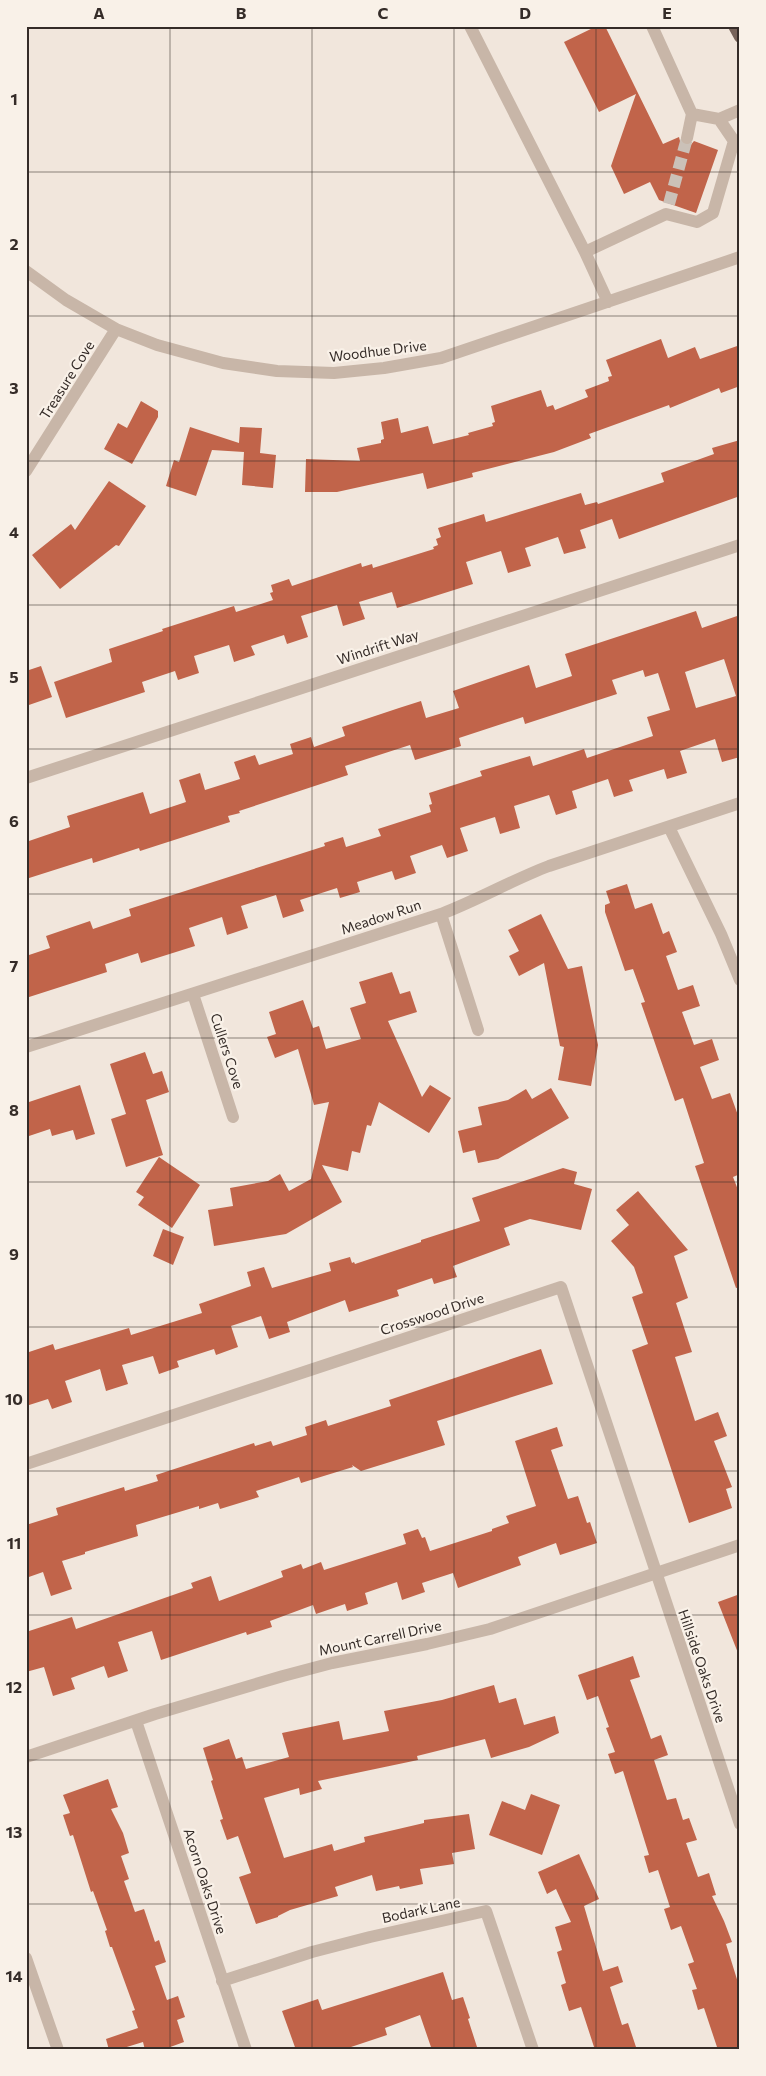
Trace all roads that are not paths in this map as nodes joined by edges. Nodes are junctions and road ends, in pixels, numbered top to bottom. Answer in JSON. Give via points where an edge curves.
{"nodes":[{"id":1,"x":470,"y":26,"type":"edge"},
{"id":2,"x":652,"y":26,"type":"edge"},
{"id":3,"x":734,"y":26,"type":"edge"},
{"id":4,"x":740,"y":37,"type":"edge"},
{"id":5,"x":740,"y":110,"type":"edge"},
{"id":6,"x":692,"y":114,"type":"junction"},
{"id":7,"x":719,"y":119,"type":"junction"},
{"id":8,"x":686,"y":138,"type":"tunnel mouth"},
{"id":9,"x":585,"y":252,"type":"junction"},
{"id":10,"x":740,"y":257,"type":"edge"},
{"id":11,"x":26,"y":271,"type":"edge"},
{"id":12,"x":608,"y":302,"type":"junction"},
{"id":13,"x":116,"y":329,"type":"junction"},
{"id":14,"x":26,"y":471,"type":"edge"},
{"id":15,"x":740,"y":545,"type":"edge"},
{"id":16,"x":26,"y":778,"type":"edge"},
{"id":17,"x":740,"y":803,"type":"edge"},
{"id":18,"x":669,"y":826,"type":"junction"},
{"id":19,"x":441,"y":914,"type":"junction"},
{"id":20,"x":740,"y":980,"type":"edge"},
{"id":21,"x":193,"y":994,"type":"junction"},
{"id":22,"x":478,"y":1030,"type":"dead end"},
{"id":23,"x":26,"y":1047,"type":"edge"},
{"id":24,"x":233,"y":1117,"type":"dead end"},
{"id":25,"x":26,"y":1464,"type":"edge"},
{"id":26,"x":740,"y":1545,"type":"edge"},
{"id":27,"x":655,"y":1574,"type":"junction"},
{"id":28,"x":136,"y":1721,"type":"junction"},
{"id":29,"x":26,"y":1757,"type":"edge"},
{"id":30,"x":740,"y":1824,"type":"edge"},
{"id":31,"x":26,"y":1958,"type":"edge"},
{"id":32,"x":222,"y":1981,"type":"junction"},
{"id":33,"x":58,"y":2050,"type":"edge"},
{"id":34,"x":246,"y":2050,"type":"edge"},
{"id":35,"x":533,"y":2050,"type":"edge"}],
"edges":[{"from":1,"to":9,"type":"street"},
{"from":2,"to":6,"type":"street"},
{"from":3,"to":4,"type":"main road"},
{"from":5,"to":7,"type":"street"},
{"from":6,"to":7,"type":"street"},
{"from":6,"to":8,"type":"street"},
{"from":7,"to":9,"type":"street","via":[[734,141],[713,213],[697,222],[668,209]]},
{"from":9,"to":12,"type":"street"},
{"from":10,"to":12,"type":"street","name":"Woodhue Drive"},
{"from":11,"to":13,"type":"street","name":"Woodhue Drive","via":[[66,300]]},
{"from":12,"to":13,"type":"street","name":"Woodhue Drive","via":[[441,358],[334,374],[277,371],[223,363],[157,345]]},
{"from":13,"to":14,"type":"street","name":"Treasure Cove"},
{"from":15,"to":16,"type":"street","name":"Windrift Way"},
{"from":17,"to":18,"type":"street","name":"Meadow Run"},
{"from":18,"to":19,"type":"street","name":"Meadow Run","via":[[549,866]]},
{"from":18,"to":20,"type":"street"},
{"from":19,"to":21,"type":"street","name":"Meadow Run"},
{"from":19,"to":22,"type":"street"},
{"from":21,"to":23,"type":"street","name":"Meadow Run"},
{"from":21,"to":24,"type":"street","name":"Cullers Cove"},
{"from":25,"to":27,"type":"street","name":"Crosswood Drive","via":[[561,1287]]},
{"from":26,"to":27,"type":"street","name":"Mount Carrell Drive"},
{"from":27,"to":28,"type":"street","name":"Mount Carrell Drive","via":[[490,1629],[291,1674]]},
{"from":27,"to":30,"type":"street","name":"Hillside Oaks Drive"},
{"from":28,"to":29,"type":"street","name":"Mount Carrell Drive"},
{"from":28,"to":32,"type":"street","name":"Acorn Oaks Drive"},
{"from":31,"to":33,"type":"street"},
{"from":32,"to":34,"type":"street","name":"Acorn Oaks Drive"},
{"from":32,"to":35,"type":"street","name":"Bodark Lane","via":[[312,1952],[486,1911]]}]}
